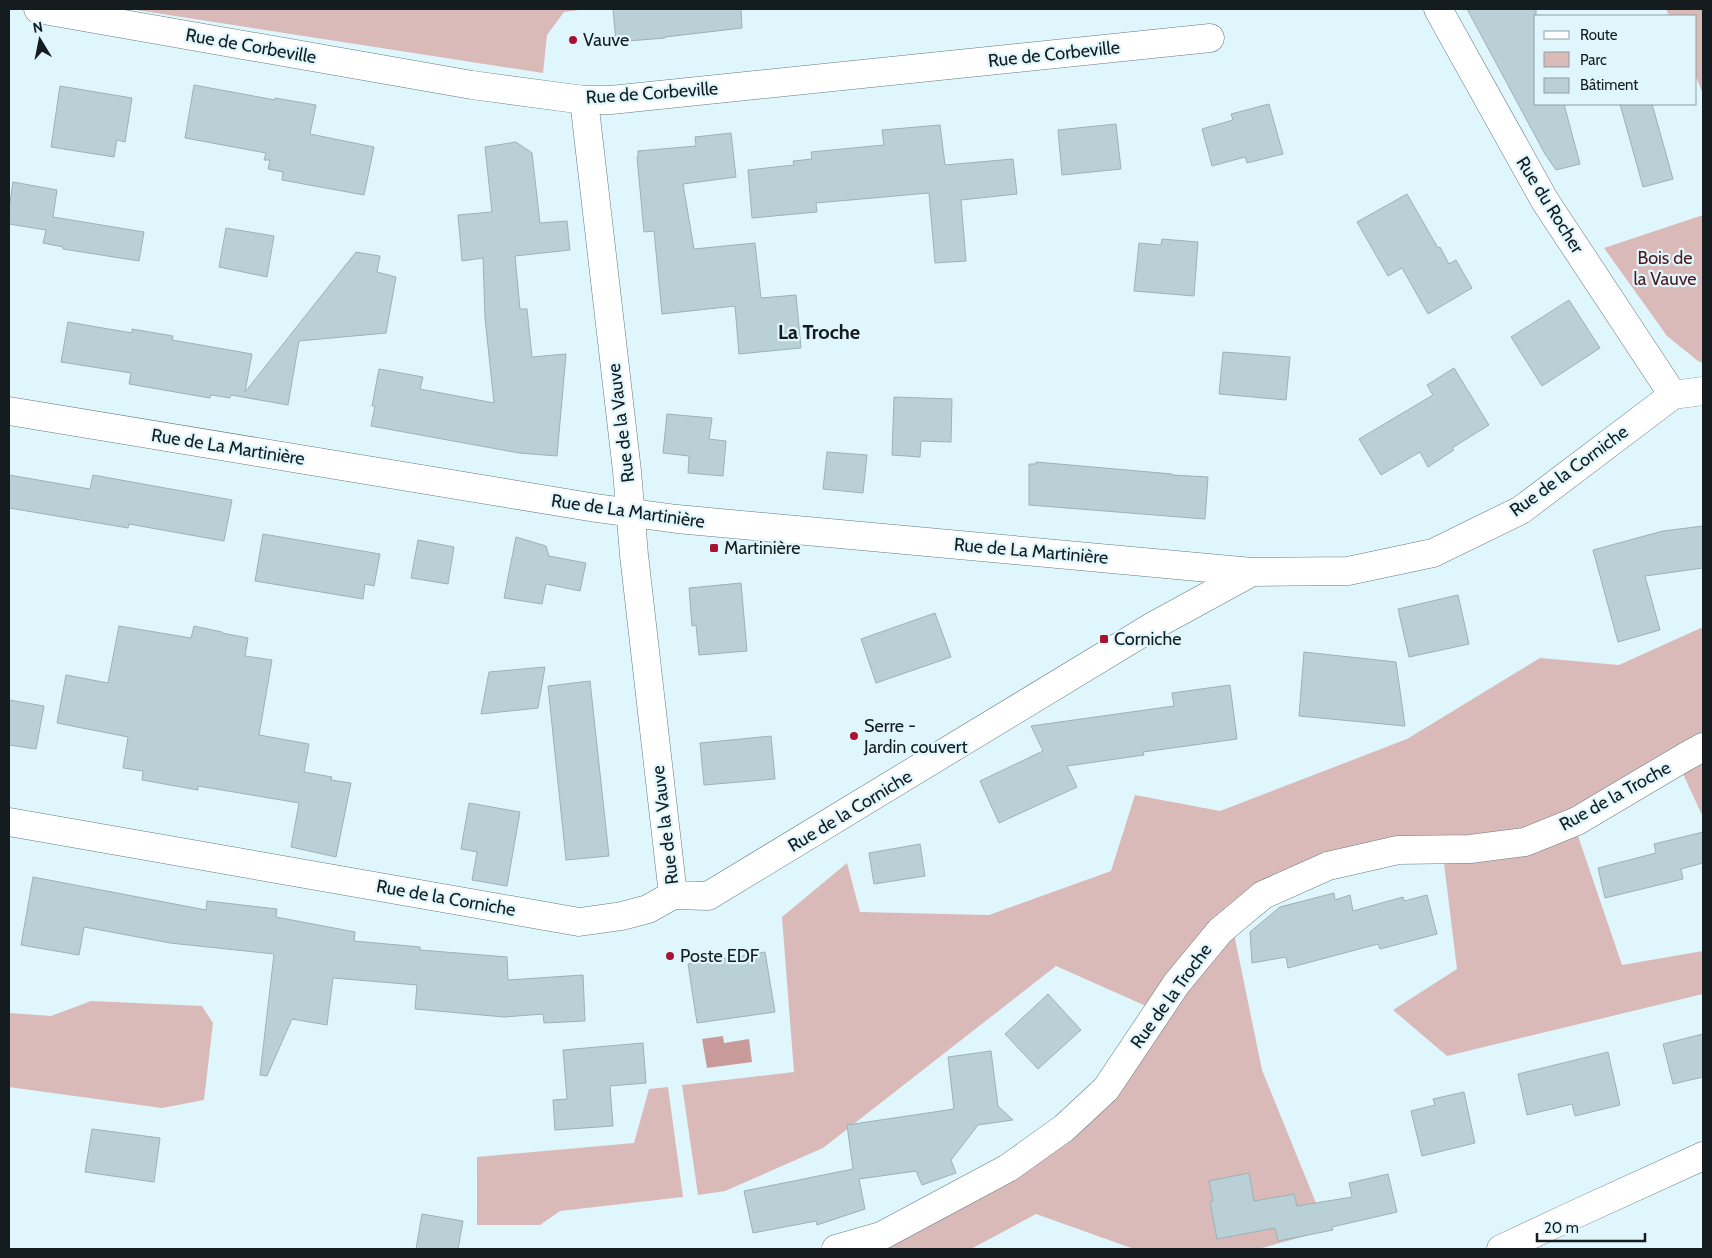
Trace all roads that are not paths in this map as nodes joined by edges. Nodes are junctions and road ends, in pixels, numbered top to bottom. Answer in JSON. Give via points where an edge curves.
{"nodes":[{"id":1,"x":38,"y":9,"type":"edge"},
{"id":2,"x":1438,"y":9,"type":"edge"},
{"id":3,"x":1210,"y":38,"type":"dead end"},
{"id":4,"x":584,"y":100,"type":"junction"},
{"id":5,"x":1703,"y":391,"type":"edge"},
{"id":6,"x":1673,"y":395,"type":"junction"},
{"id":7,"x":9,"y":411,"type":"edge"},
{"id":8,"x":631,"y":512,"type":"junction"},
{"id":9,"x":1252,"y":572,"type":"junction"},
{"id":10,"x":1703,"y":747,"type":"edge"},
{"id":11,"x":9,"y":822,"type":"edge"},
{"id":12,"x":673,"y":895,"type":"junction"},
{"id":13,"x":1703,"y":1156,"type":"edge"},
{"id":14,"x":836,"y":1249,"type":"edge"},
{"id":15,"x":1501,"y":1249,"type":"edge"}],
"edges":[{"from":1,"to":4,"type":"street","name":"Rue de Corbeville","via":[[472,85]]},
{"from":2,"to":6,"type":"street","name":"Rue du Rocher","via":[[1545,200]]},
{"from":3,"to":4,"type":"street","name":"Rue de Corbeville","via":[[611,100]]},
{"from":4,"to":8,"type":"street","name":"Rue de la Vauve"},
{"from":5,"to":6,"type":"street"},
{"from":6,"to":9,"type":"street","name":"Rue de la Corniche","via":[[1521,510],[1433,553],[1348,571]]},
{"from":7,"to":8,"type":"street","name":"Rue de La Martinière"},
{"from":8,"to":9,"type":"street","name":"Rue de La Martinière"},
{"from":8,"to":12,"type":"street","name":"Rue de la Vauve"},
{"from":9,"to":12,"type":"street","name":"Rue de la Corniche","via":[[1155,625],[708,896]]},
{"from":10,"to":14,"type":"street","name":"Rue de la Troche","via":[[1577,821],[1525,842],[1470,849],[1398,850],[1328,866],[1263,895],[1220,931],[1177,982],[1106,1089],[1064,1128],[1000,1173],[881,1236]]},
{"from":11,"to":12,"type":"street","name":"Rue de la Corniche","via":[[579,922],[648,910]]},
{"from":13,"to":15,"type":"street"}]}
